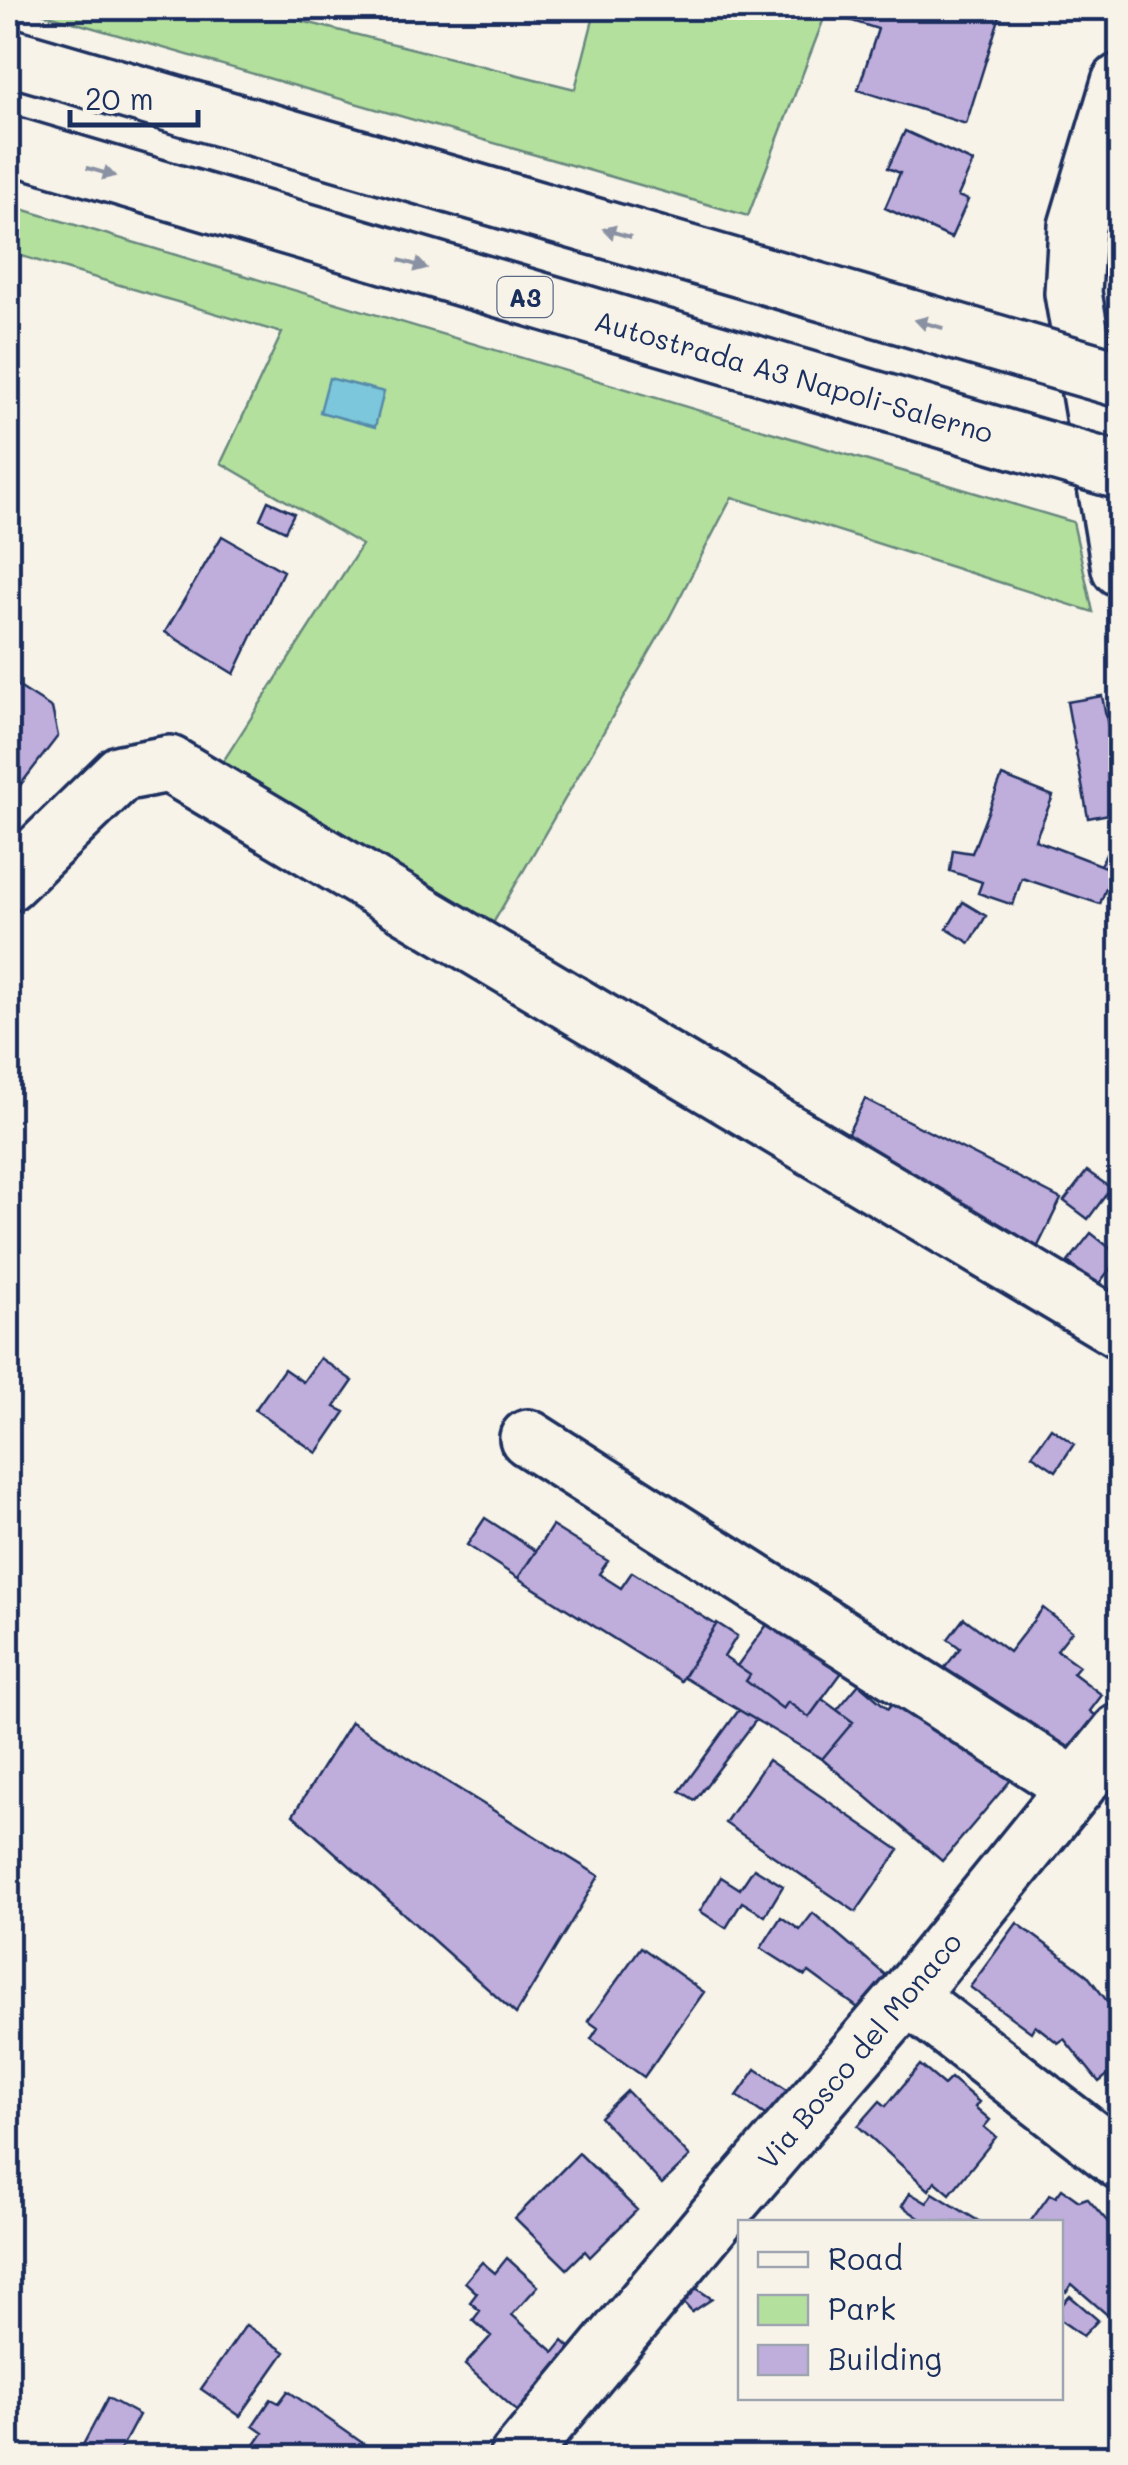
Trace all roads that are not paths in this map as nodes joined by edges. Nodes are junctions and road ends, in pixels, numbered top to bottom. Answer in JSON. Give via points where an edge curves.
{"nodes":[{"id":1,"x":8,"y":56,"type":"edge"},
{"id":2,"x":1120,"y":82,"type":"edge"},
{"id":3,"x":8,"y":144,"type":"edge"},
{"id":4,"x":1120,"y":378,"type":"edge"},
{"id":5,"x":1120,"y":471,"type":"edge"},
{"id":6,"x":1120,"y":568,"type":"edge"},
{"id":7,"x":8,"y":883,"type":"edge"},
{"id":8,"x":1120,"y":1330,"type":"edge"},
{"id":9,"x":528,"y":1438,"type":"dead end"},
{"id":10,"x":1120,"y":1732,"type":"edge"},
{"id":11,"x":1076,"y":1787,"type":"junction"},
{"id":12,"x":908,"y":1996,"type":"junction"},
{"id":13,"x":1120,"y":2161,"type":"edge"},
{"id":14,"x":517,"y":2458,"type":"edge"}],
"edges":[{"from":4,"to":1,"type":"main road","one_way":true,"bridge":true},
{"from":2,"to":6,"type":"main road","via":[[1077,226],[1073,293]]},
{"from":3,"to":5,"type":"main road","name":"Autostrada A3 Napoli-Salerno","number":"A3","one_way":true,"bridge":true},
{"from":7,"to":8,"type":"main road","via":[[121,773],[170,764]]},
{"from":9,"to":11,"type":"main road"},
{"from":10,"to":11,"type":"main road","name":"Via Bosco del Monaco"},
{"from":11,"to":12,"type":"main road","name":"Via Bosco del Monaco"},
{"from":12,"to":13,"type":"main road"},
{"from":12,"to":14,"type":"main road","name":"Via Bosco del Monaco"}]}
